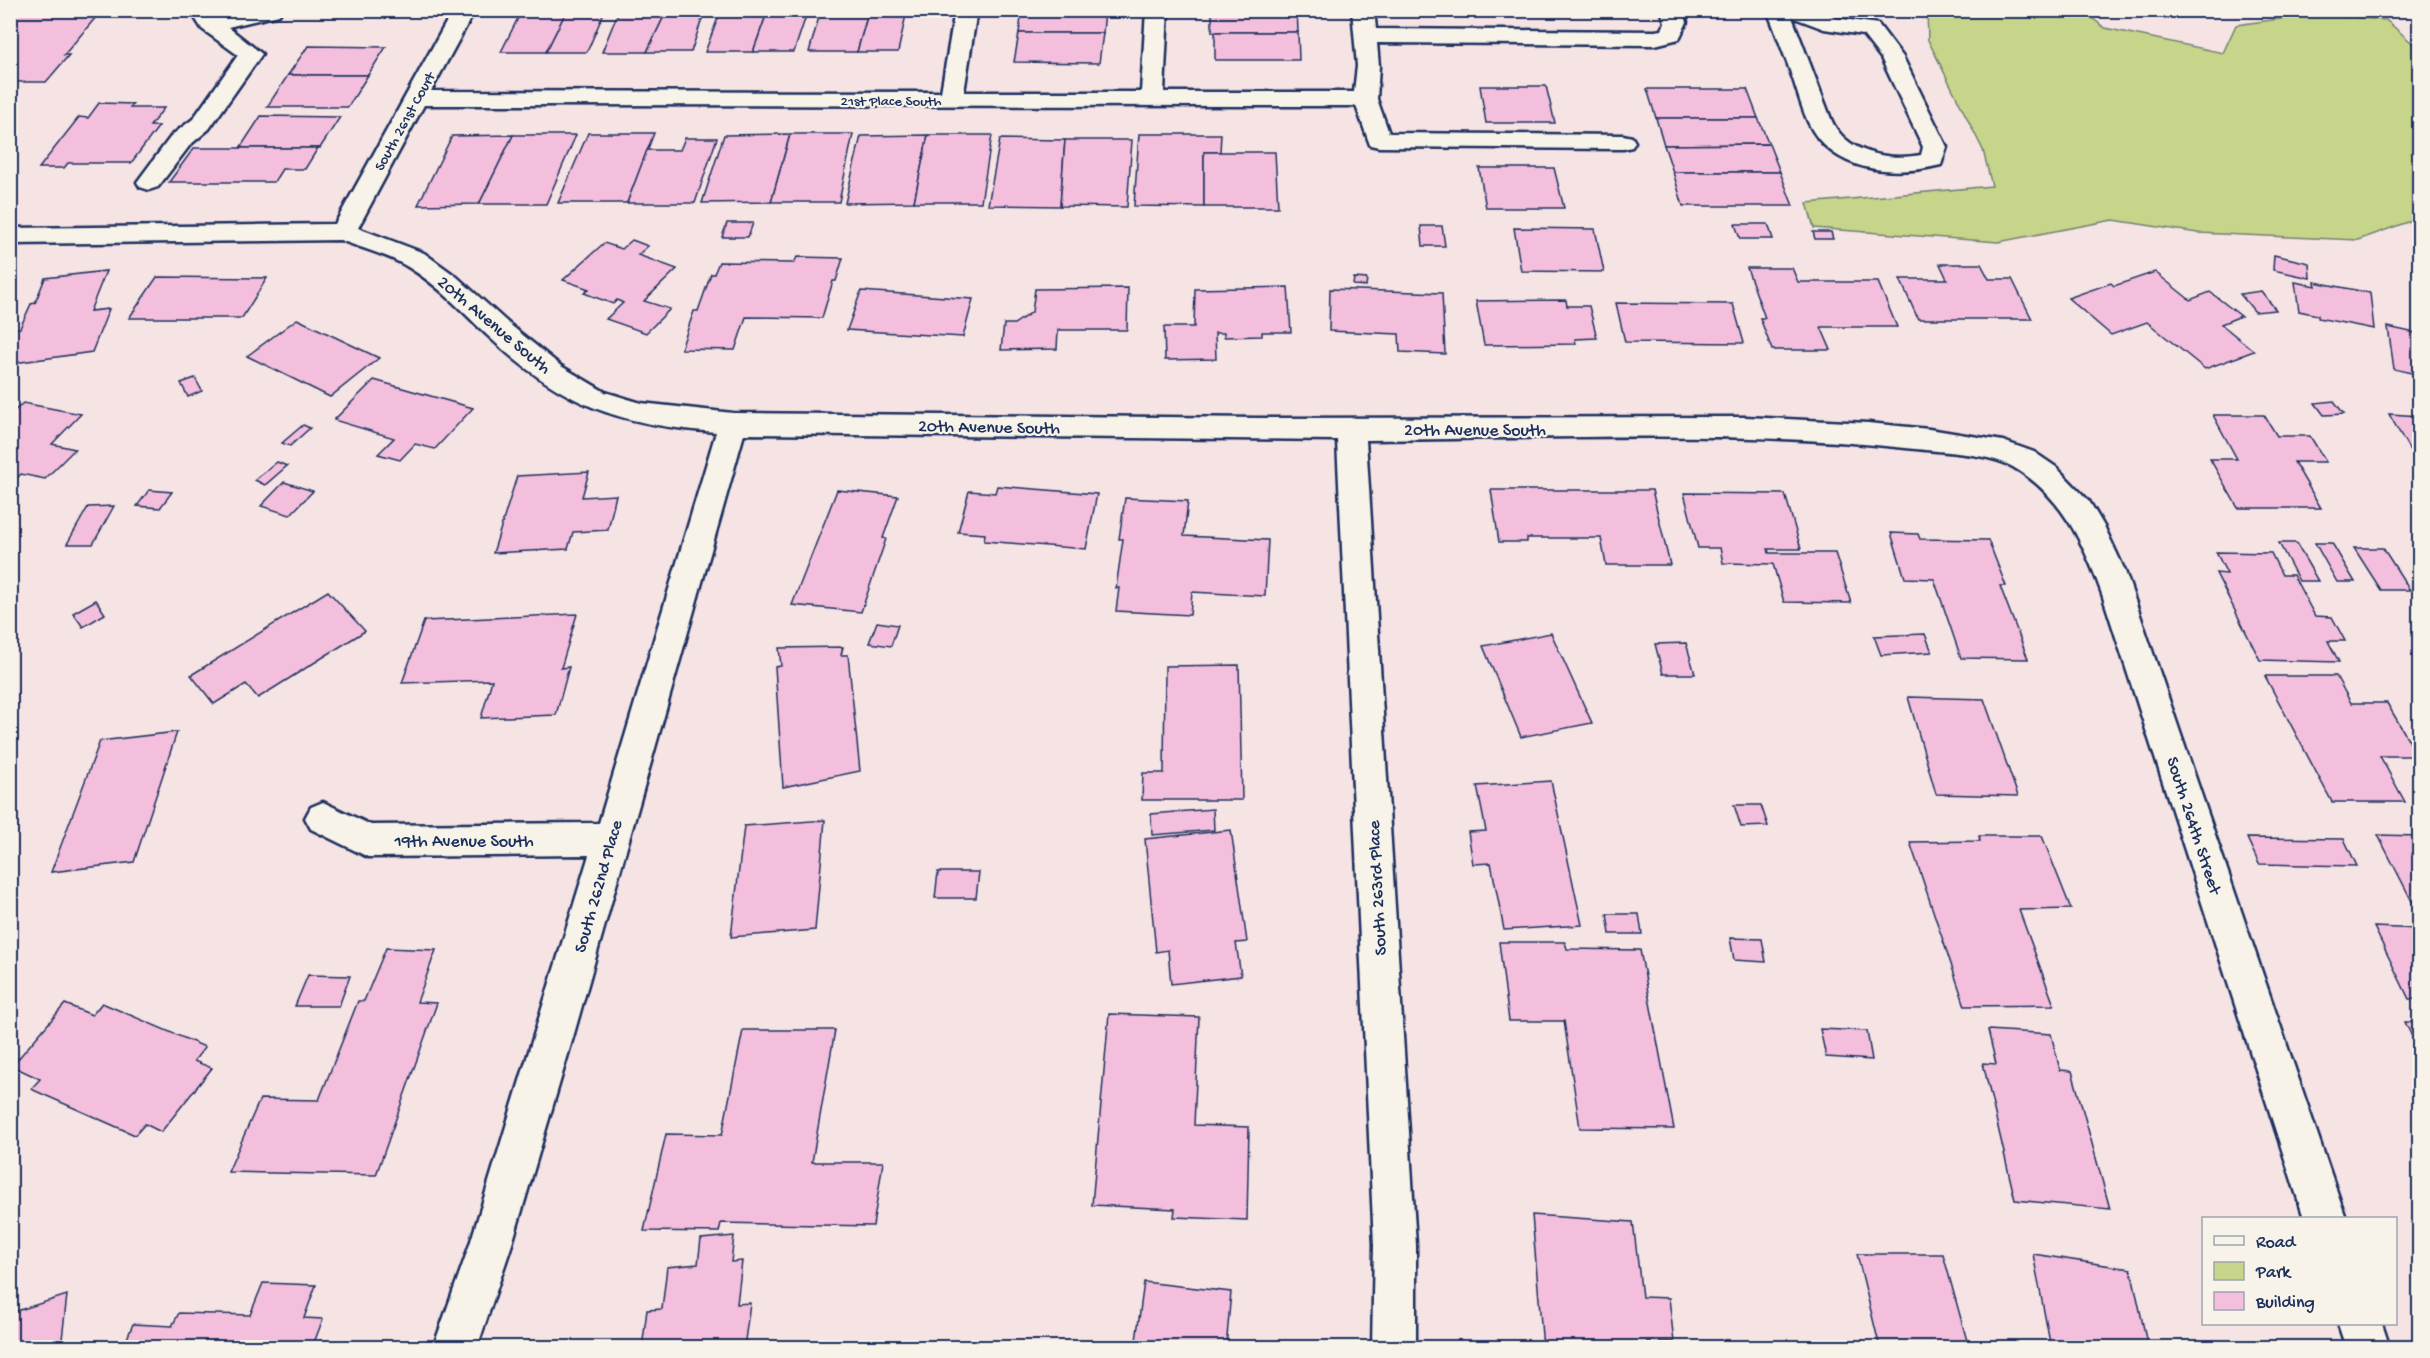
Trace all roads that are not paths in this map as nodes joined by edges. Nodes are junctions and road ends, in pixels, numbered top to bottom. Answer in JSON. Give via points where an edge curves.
{"nodes":[{"id":1,"x":271,"y":10,"type":"edge"},
{"id":2,"x":464,"y":10,"type":"edge"},
{"id":3,"x":966,"y":10,"type":"edge"},
{"id":4,"x":1157,"y":10,"type":"edge"},
{"id":5,"x":1363,"y":10,"type":"edge"},
{"id":6,"x":1672,"y":10,"type":"edge"},
{"id":7,"x":1778,"y":10,"type":"edge"},
{"id":8,"x":1794,"y":10,"type":"edge"},
{"id":9,"x":206,"y":17,"type":"edge"},
{"id":10,"x":1365,"y":36,"type":"junction"},
{"id":11,"x":417,"y":98,"type":"junction"},
{"id":12,"x":1365,"y":99,"type":"junction"},
{"id":13,"x":951,"y":100,"type":"junction"},
{"id":14,"x":1152,"y":100,"type":"junction"},
{"id":15,"x":1623,"y":142,"type":"dead end"},
{"id":16,"x":149,"y":182,"type":"dead end"},
{"id":17,"x":343,"y":232,"type":"junction"},
{"id":18,"x":10,"y":236,"type":"edge"},
{"id":19,"x":733,"y":423,"type":"junction"},
{"id":20,"x":1352,"y":429,"type":"junction"},
{"id":21,"x":2021,"y":458,"type":"joint"},
{"id":22,"x":323,"y":818,"type":"dead end"},
{"id":23,"x":610,"y":839,"type":"junction"},
{"id":24,"x":2325,"y":1217,"type":"edge"},
{"id":25,"x":2361,"y":1325,"type":"edge"},
{"id":26,"x":455,"y":1347,"type":"edge"},
{"id":27,"x":1394,"y":1347,"type":"edge"},
{"id":28,"x":2368,"y":1347,"type":"edge"}],
"edges":[{"from":1,"to":9,"type":"street"},
{"from":2,"to":11,"type":"street","name":"South 261st Court"},
{"from":3,"to":13,"type":"street"},
{"from":4,"to":14,"type":"street"},
{"from":5,"to":10,"type":"street"},
{"from":6,"to":10,"type":"street","via":[[1676,22],[1671,34],[1655,38]]},
{"from":7,"to":8,"type":"street","via":[[1822,125],[1842,148],[1863,160],[1886,164],[1932,160],[1935,147],[1892,57],[1870,29],[1832,24]]},
{"from":9,"to":16,"type":"street","via":[[251,54],[201,124],[181,140]]},
{"from":10,"to":12,"type":"street"},
{"from":11,"to":13,"type":"street","name":"21st Place South"},
{"from":11,"to":17,"type":"street","name":"South 261st Court"},
{"from":12,"to":14,"type":"street","name":"21st Place South"},
{"from":12,"to":15,"type":"street","via":[[1379,140]]},
{"from":13,"to":14,"type":"street","name":"21st Place South"},
{"from":17,"to":18,"type":"street","name":"20th Avenue South"},
{"from":17,"to":19,"type":"street","name":"20th Avenue South","via":[[398,251],[430,269],[519,349],[589,396],[639,413]]},
{"from":19,"to":20,"type":"street","name":"20th Avenue South"},
{"from":19,"to":23,"type":"street","name":"South 262nd Place"},
{"from":20,"to":21,"type":"street","name":"20th Avenue South","via":[[1819,430],[1978,447]]},
{"from":20,"to":27,"type":"street","name":"South 263rd Place","via":[[1395,1245]]},
{"from":21,"to":24,"type":"street","name":"South 264th Street","via":[[2070,496],[2105,559]]},
{"from":22,"to":23,"type":"street","name":"19th Avenue South","via":[[368,841]]},
{"from":23,"to":26,"type":"street","name":"South 262nd Place","via":[[491,1244]]},
{"from":25,"to":28,"type":"street"}]}
